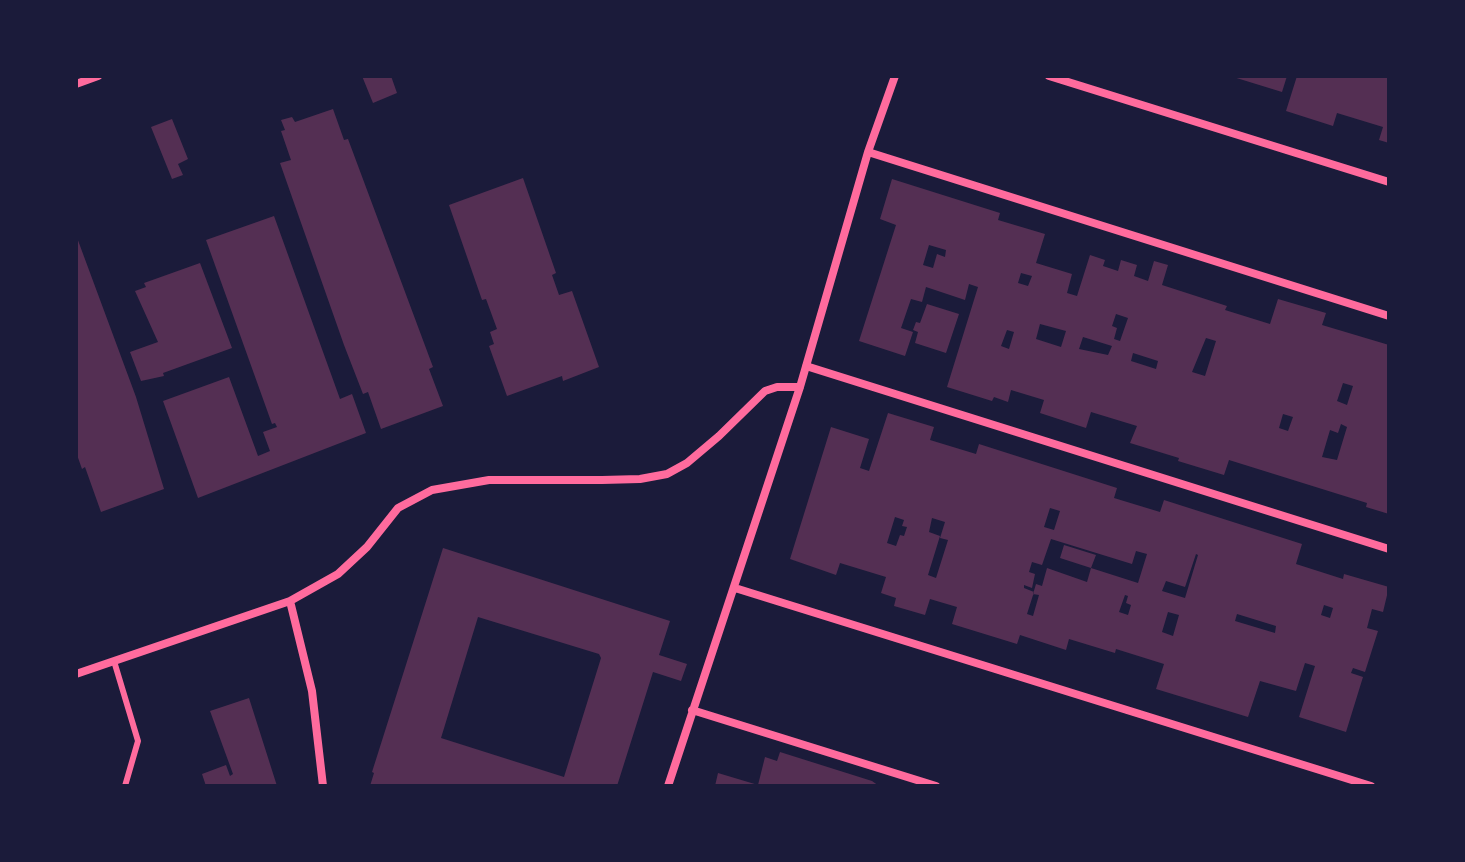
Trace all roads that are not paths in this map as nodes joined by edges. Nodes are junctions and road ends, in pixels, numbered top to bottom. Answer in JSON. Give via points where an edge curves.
{"nodes":[{"id":1,"x":98,"y":76,"type":"edge"},
{"id":2,"x":895,"y":76,"type":"edge"},
{"id":3,"x":1049,"y":76,"type":"edge"},
{"id":4,"x":76,"y":84,"type":"edge"},
{"id":5,"x":868,"y":152,"type":"junction"},
{"id":6,"x":1389,"y":182,"type":"edge"},
{"id":7,"x":1389,"y":316,"type":"edge"},
{"id":8,"x":806,"y":366,"type":"junction"},
{"id":9,"x":800,"y":387,"type":"junction"},
{"id":10,"x":1389,"y":549,"type":"edge"},
{"id":11,"x":735,"y":588,"type":"junction"},
{"id":12,"x":290,"y":601,"type":"junction"},
{"id":13,"x":114,"y":661,"type":"junction"},
{"id":14,"x":76,"y":674,"type":"edge"},
{"id":15,"x":692,"y":710,"type":"junction"},
{"id":16,"x":125,"y":786,"type":"edge"},
{"id":17,"x":323,"y":786,"type":"edge"},
{"id":18,"x":668,"y":786,"type":"edge"},
{"id":19,"x":936,"y":786,"type":"edge"},
{"id":20,"x":1371,"y":786,"type":"edge"}],
"edges":[{"from":1,"to":4,"type":"street"},
{"from":2,"to":5,"type":"street"},
{"from":3,"to":6,"type":"street"},
{"from":5,"to":7,"type":"street"},
{"from":5,"to":8,"type":"street"},
{"from":8,"to":9,"type":"street"},
{"from":8,"to":10,"type":"street"},
{"from":9,"to":11,"type":"street"},
{"from":9,"to":12,"type":"street","via":[[765,391],[719,436],[667,474],[640,479],[489,480],[432,490],[398,508],[338,574]]},
{"from":11,"to":15,"type":"street"},
{"from":11,"to":20,"type":"street"},
{"from":12,"to":13,"type":"street"},
{"from":12,"to":17,"type":"street","via":[[312,691]]},
{"from":13,"to":14,"type":"street"},
{"from":13,"to":16,"type":"lane","via":[[138,741]]},
{"from":15,"to":18,"type":"street"},
{"from":15,"to":19,"type":"street"}]}
